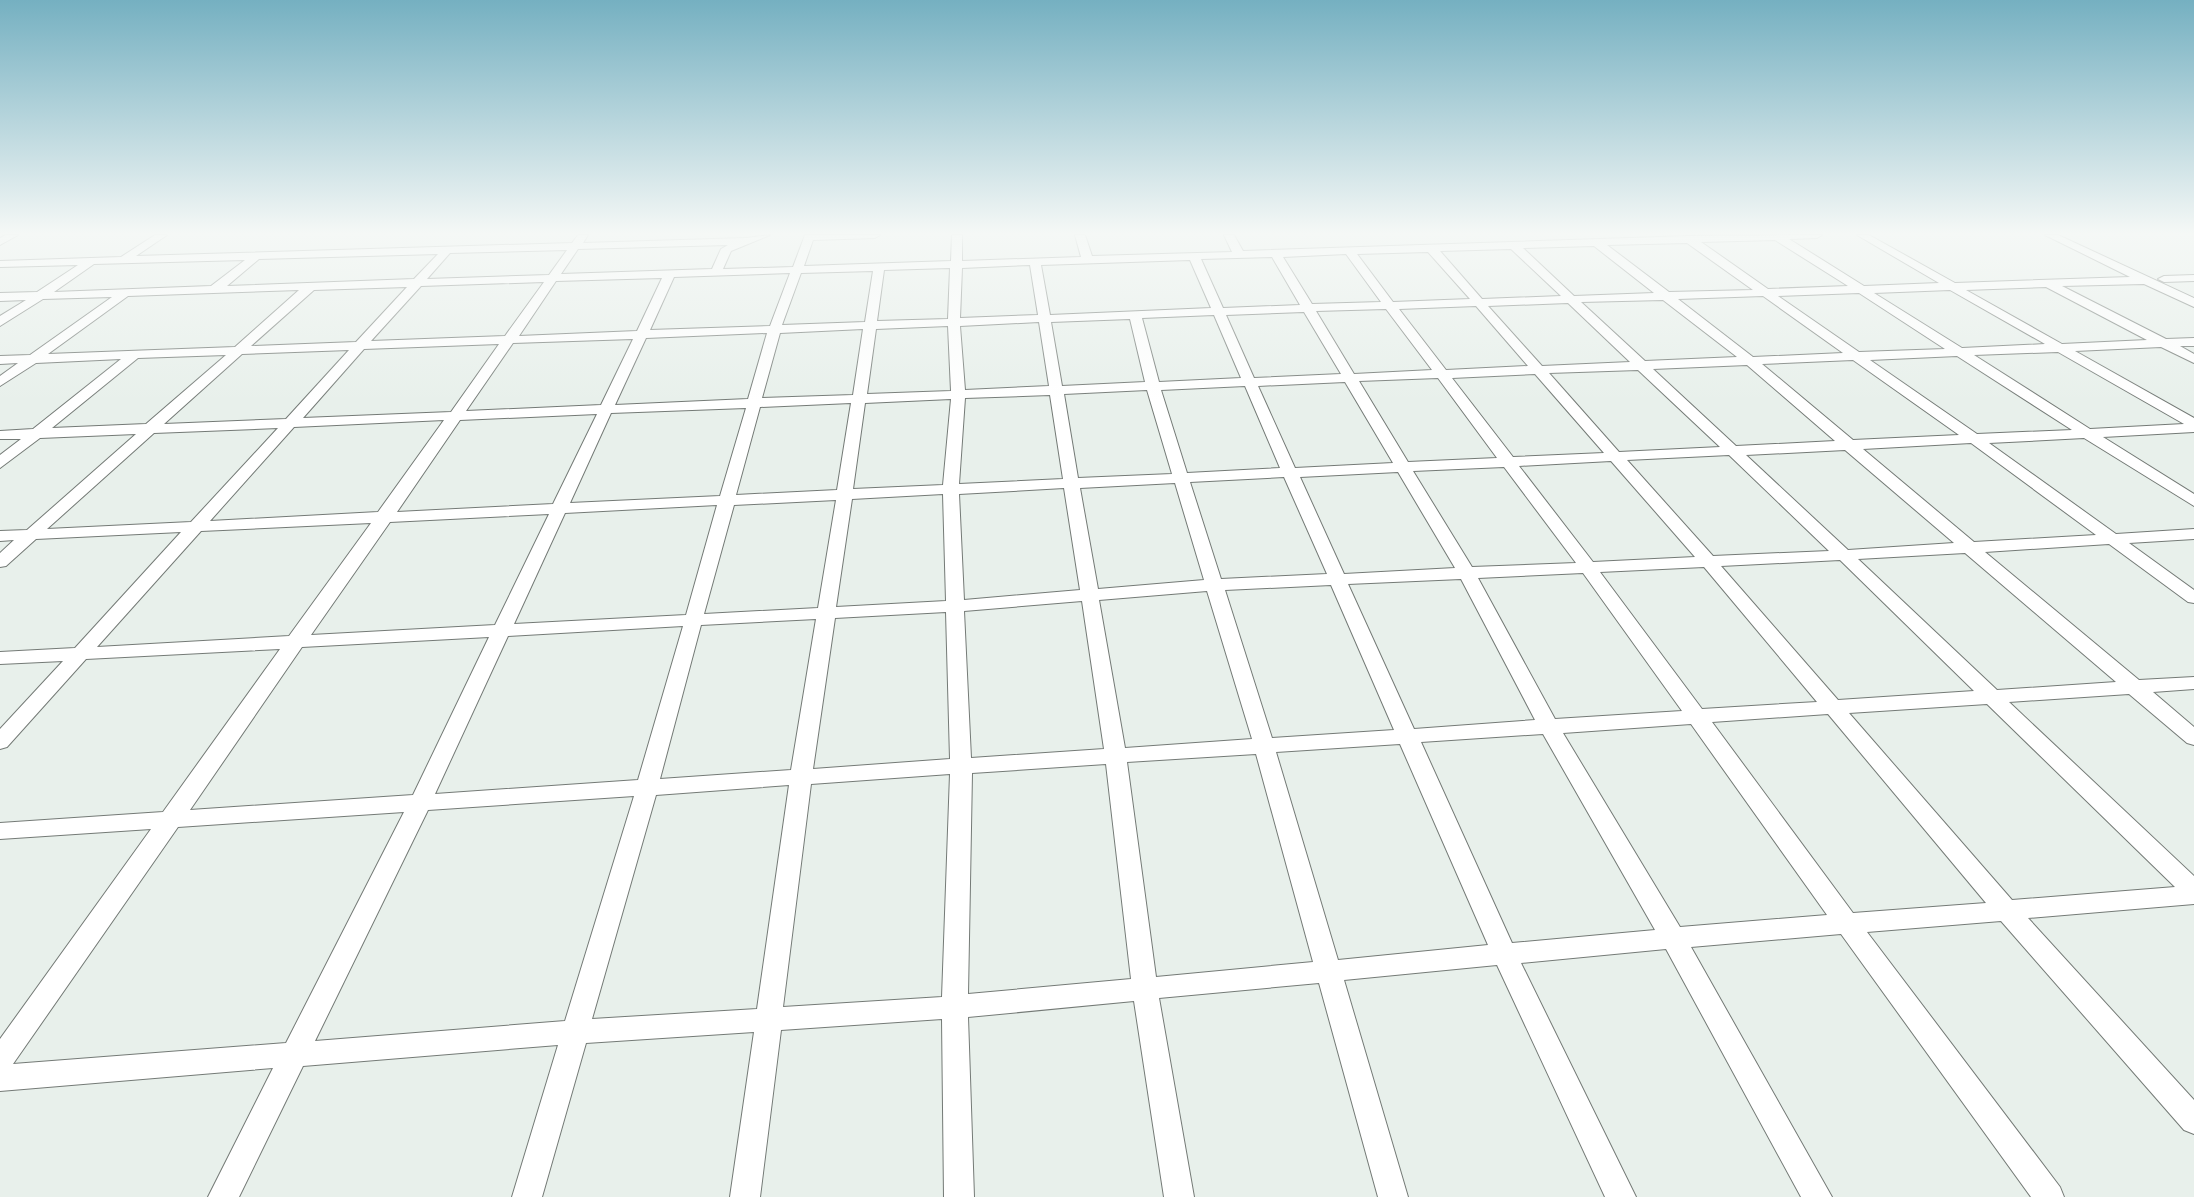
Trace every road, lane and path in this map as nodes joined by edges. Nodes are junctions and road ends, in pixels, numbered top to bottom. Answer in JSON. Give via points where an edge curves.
{"nodes":[{"id":1,"x":48,"y":291,"type":"edge"},
{"id":2,"x":188,"y":291,"type":"edge"},
{"id":3,"x":305,"y":291,"type":"edge"},
{"id":4,"x":410,"y":291,"type":"edge"},
{"id":5,"x":544,"y":291,"type":"edge"},
{"id":6,"x":662,"y":291,"type":"edge"},
{"id":7,"x":790,"y":291,"type":"edge"},
{"id":8,"x":875,"y":291,"type":"edge"},
{"id":9,"x":955,"y":291,"type":"edge"},
{"id":10,"x":1041,"y":291,"type":"edge"},
{"id":11,"x":1209,"y":291,"type":"edge"},
{"id":12,"x":1298,"y":291,"type":"edge"},
{"id":13,"x":1379,"y":291,"type":"edge"},
{"id":14,"x":1468,"y":291,"type":"edge"},
{"id":15,"x":1563,"y":291,"type":"edge"},
{"id":16,"x":1661,"y":291,"type":"edge"},
{"id":17,"x":1762,"y":291,"type":"edge"},
{"id":18,"x":1867,"y":291,"type":"junction"},
{"id":19,"x":1870,"y":291,"type":"edge"},
{"id":20,"x":1961,"y":291,"type":"edge"},
{"id":21,"x":2061,"y":291,"type":"edge"},
{"id":22,"x":2169,"y":291,"type":"edge"},
{"id":23,"x":125,"y":293,"type":"junction"},
{"id":24,"x":1767,"y":294,"type":"junction"},
{"id":25,"x":40,"y":296,"type":"junction"},
{"id":26,"x":0,"y":297,"type":"edge"},
{"id":27,"x":1669,"y":297,"type":"junction"},
{"id":28,"x":1573,"y":300,"type":"junction"},
{"id":29,"x":1479,"y":303,"type":"junction"},
{"id":30,"x":2194,"y":303,"type":"edge"},
{"id":31,"x":1390,"y":306,"type":"junction"},
{"id":32,"x":1308,"y":308,"type":"junction"},
{"id":33,"x":1218,"y":312,"type":"junction"},
{"id":34,"x":1135,"y":315,"type":"junction"},
{"id":35,"x":1047,"y":319,"type":"junction"},
{"id":36,"x":0,"y":322,"type":"edge"},
{"id":37,"x":954,"y":322,"type":"junction"},
{"id":38,"x":868,"y":325,"type":"junction"},
{"id":39,"x":774,"y":331,"type":"junction"},
{"id":40,"x":639,"y":336,"type":"junction"},
{"id":41,"x":508,"y":341,"type":"junction"},
{"id":42,"x":2194,"y":342,"type":"edge"},
{"id":43,"x":2164,"y":343,"type":"junction"},
{"id":44,"x":359,"y":347,"type":"junction"},
{"id":45,"x":2061,"y":348,"type":"junction"},
{"id":46,"x":237,"y":351,"type":"junction"},
{"id":47,"x":1956,"y":352,"type":"junction"},
{"id":48,"x":134,"y":355,"type":"junction"},
{"id":49,"x":1857,"y":356,"type":"junction"},
{"id":50,"x":32,"y":359,"type":"junction"},
{"id":51,"x":2194,"y":359,"type":"edge"},
{"id":52,"x":0,"y":360,"type":"edge"},
{"id":53,"x":1750,"y":361,"type":"junction"},
{"id":54,"x":1645,"y":366,"type":"junction"},
{"id":55,"x":1540,"y":370,"type":"junction"},
{"id":56,"x":1444,"y":374,"type":"junction"},
{"id":57,"x":1348,"y":379,"type":"junction"},
{"id":58,"x":0,"y":382,"type":"edge"},
{"id":59,"x":1252,"y":383,"type":"junction"},
{"id":60,"x":1153,"y":387,"type":"junction"},
{"id":61,"x":1056,"y":391,"type":"junction"},
{"id":62,"x":958,"y":395,"type":"junction"},
{"id":63,"x":857,"y":400,"type":"junction"},
{"id":64,"x":755,"y":404,"type":"junction"},
{"id":65,"x":607,"y":411,"type":"junction"},
{"id":66,"x":455,"y":417,"type":"junction"},
{"id":67,"x":288,"y":425,"type":"junction"},
{"id":68,"x":2194,"y":426,"type":"edge"},
{"id":69,"x":148,"y":430,"type":"junction"},
{"id":70,"x":2089,"y":433,"type":"junction"},
{"id":71,"x":36,"y":434,"type":"junction"},
{"id":72,"x":0,"y":435,"type":"edge"},
{"id":73,"x":1974,"y":439,"type":"junction"},
{"id":74,"x":1848,"y":445,"type":"junction"},
{"id":75,"x":1733,"y":450,"type":"junction"},
{"id":76,"x":1614,"y":456,"type":"junction"},
{"id":77,"x":1508,"y":462,"type":"junction"},
{"id":78,"x":0,"y":463,"type":"edge"},
{"id":79,"x":1401,"y":467,"type":"junction"},
{"id":80,"x":1292,"y":472,"type":"junction"},
{"id":81,"x":1180,"y":478,"type":"junction"},
{"id":82,"x":1070,"y":483,"type":"junction"},
{"id":83,"x":951,"y":489,"type":"junction"},
{"id":84,"x":842,"y":494,"type":"junction"},
{"id":85,"x":726,"y":500,"type":"junction"},
{"id":86,"x":2194,"y":501,"type":"edge"},
{"id":87,"x":562,"y":508,"type":"junction"},
{"id":88,"x":384,"y":517,"type":"junction"},
{"id":89,"x":196,"y":526,"type":"junction"},
{"id":90,"x":31,"y":534,"type":"junction"},
{"id":91,"x":2194,"y":534,"type":"edge"},
{"id":92,"x":0,"y":536,"type":"edge"},
{"id":93,"x":2111,"y":539,"type":"junction"},
{"id":94,"x":1970,"y":547,"type":"junction"},
{"id":95,"x":1844,"y":555,"type":"junction"},
{"id":96,"x":1707,"y":560,"type":"junction"},
{"id":97,"x":0,"y":562,"type":"edge"},
{"id":98,"x":1588,"y":567,"type":"junction"},
{"id":99,"x":1467,"y":574,"type":"junction"},
{"id":100,"x":1339,"y":580,"type":"junction"},
{"id":101,"x":1214,"y":585,"type":"junction"},
{"id":102,"x":1089,"y":596,"type":"junction"},
{"id":103,"x":2194,"y":598,"type":"edge"},
{"id":104,"x":955,"y":606,"type":"junction"},
{"id":105,"x":828,"y":612,"type":"junction"},
{"id":106,"x":693,"y":619,"type":"junction"},
{"id":107,"x":503,"y":631,"type":"junction"},
{"id":108,"x":296,"y":642,"type":"junction"},
{"id":109,"x":82,"y":652,"type":"junction"},
{"id":110,"x":0,"y":658,"type":"edge"},
{"id":111,"x":2194,"y":683,"type":"edge"},
{"id":112,"x":2132,"y":687,"type":"junction"},
{"id":113,"x":1993,"y":696,"type":"junction"},
{"id":114,"x":1834,"y":707,"type":"junction"},
{"id":115,"x":1699,"y":717,"type":"junction"},
{"id":116,"x":1549,"y":727,"type":"junction"},
{"id":117,"x":1408,"y":736,"type":"junction"},
{"id":118,"x":2194,"y":738,"type":"edge"},
{"id":119,"x":0,"y":742,"type":"edge"},
{"id":120,"x":1264,"y":746,"type":"junction"},
{"id":121,"x":1116,"y":756,"type":"junction"},
{"id":122,"x":961,"y":767,"type":"junction"},
{"id":123,"x":801,"y":777,"type":"junction"},
{"id":124,"x":647,"y":788,"type":"junction"},
{"id":125,"x":420,"y":803,"type":"junction"},
{"id":126,"x":170,"y":820,"type":"junction"},
{"id":127,"x":0,"y":831,"type":"edge"},
{"id":128,"x":2194,"y":893,"type":"edge"},
{"id":129,"x":2007,"y":911,"type":"junction"},
{"id":130,"x":1847,"y":924,"type":"junction"},
{"id":131,"x":1673,"y":938,"type":"junction"},
{"id":132,"x":1505,"y":955,"type":"junction"},
{"id":133,"x":1328,"y":971,"type":"junction"},
{"id":134,"x":1145,"y":990,"type":"junction"},
{"id":135,"x":955,"y":1007,"type":"junction"},
{"id":136,"x":769,"y":1021,"type":"junction"},
{"id":137,"x":574,"y":1032,"type":"junction"},
{"id":138,"x":293,"y":1056,"type":"junction"},
{"id":139,"x":0,"y":1061,"type":"edge"},
{"id":140,"x":0,"y":1078,"type":"edge"},
{"id":141,"x":2194,"y":1121,"type":"edge"},
{"id":142,"x":223,"y":1197,"type":"edge"},
{"id":143,"x":527,"y":1197,"type":"edge"},
{"id":144,"x":745,"y":1197,"type":"edge"},
{"id":145,"x":959,"y":1197,"type":"edge"},
{"id":146,"x":1179,"y":1197,"type":"edge"},
{"id":147,"x":1393,"y":1197,"type":"edge"},
{"id":148,"x":1621,"y":1197,"type":"edge"},
{"id":149,"x":1817,"y":1197,"type":"edge"},
{"id":150,"x":2049,"y":1197,"type":"edge"}],
"edges":[{"from":1,"to":25,"type":"street"},
{"from":2,"to":23,"type":"street"},
{"from":3,"to":46,"type":"street"},
{"from":4,"to":44,"type":"street"},
{"from":5,"to":41,"type":"street"},
{"from":6,"to":40,"type":"street"},
{"from":7,"to":39,"type":"street"},
{"from":8,"to":38,"type":"street"},
{"from":9,"to":37,"type":"street"},
{"from":10,"to":35,"type":"street"},
{"from":11,"to":33,"type":"street"},
{"from":12,"to":32,"type":"street"},
{"from":13,"to":31,"type":"street"},
{"from":14,"to":29,"type":"street"},
{"from":15,"to":28,"type":"street"},
{"from":16,"to":27,"type":"street"},
{"from":17,"to":24,"type":"street"},
{"from":18,"to":19,"type":"street"},
{"from":18,"to":24,"type":"street"},
{"from":18,"to":47,"type":"street"},
{"from":20,"to":45,"type":"street"},
{"from":21,"to":43,"type":"street"},
{"from":22,"to":30,"type":"street"},
{"from":23,"to":25,"type":"street"},
{"from":23,"to":50,"type":"street"},
{"from":24,"to":27,"type":"street"},
{"from":24,"to":49,"type":"street"},
{"from":25,"to":26,"type":"street"},
{"from":25,"to":36,"type":"street"},
{"from":27,"to":28,"type":"street"},
{"from":27,"to":53,"type":"street"},
{"from":28,"to":29,"type":"street"},
{"from":28,"to":54,"type":"street"},
{"from":29,"to":31,"type":"street"},
{"from":29,"to":55,"type":"street"},
{"from":31,"to":32,"type":"street"},
{"from":31,"to":56,"type":"street"},
{"from":32,"to":33,"type":"street"},
{"from":32,"to":57,"type":"street"},
{"from":33,"to":34,"type":"street"},
{"from":33,"to":59,"type":"street"},
{"from":34,"to":35,"type":"street"},
{"from":34,"to":60,"type":"street"},
{"from":35,"to":37,"type":"street"},
{"from":35,"to":61,"type":"street"},
{"from":37,"to":38,"type":"street"},
{"from":37,"to":62,"type":"street"},
{"from":38,"to":39,"type":"street"},
{"from":38,"to":63,"type":"street"},
{"from":39,"to":40,"type":"street"},
{"from":39,"to":64,"type":"street"},
{"from":40,"to":41,"type":"street"},
{"from":40,"to":65,"type":"street"},
{"from":41,"to":44,"type":"street"},
{"from":41,"to":66,"type":"street"},
{"from":42,"to":43,"type":"street"},
{"from":43,"to":45,"type":"street"},
{"from":43,"to":51,"type":"street"},
{"from":44,"to":46,"type":"street"},
{"from":44,"to":67,"type":"street"},
{"from":45,"to":47,"type":"street"},
{"from":45,"to":68,"type":"street"},
{"from":46,"to":48,"type":"street"},
{"from":46,"to":69,"type":"street"},
{"from":47,"to":49,"type":"street"},
{"from":47,"to":70,"type":"street"},
{"from":48,"to":50,"type":"street"},
{"from":48,"to":71,"type":"street"},
{"from":49,"to":53,"type":"street"},
{"from":49,"to":73,"type":"street"},
{"from":50,"to":52,"type":"street"},
{"from":50,"to":58,"type":"street"},
{"from":53,"to":54,"type":"street"},
{"from":53,"to":74,"type":"street"},
{"from":54,"to":55,"type":"street"},
{"from":54,"to":75,"type":"street"},
{"from":55,"to":56,"type":"street"},
{"from":55,"to":76,"type":"street"},
{"from":56,"to":57,"type":"street"},
{"from":56,"to":77,"type":"street"},
{"from":57,"to":59,"type":"street"},
{"from":57,"to":79,"type":"street"},
{"from":59,"to":60,"type":"street"},
{"from":59,"to":80,"type":"street"},
{"from":60,"to":61,"type":"street"},
{"from":60,"to":81,"type":"street"},
{"from":61,"to":62,"type":"street"},
{"from":61,"to":82,"type":"street"},
{"from":62,"to":63,"type":"street"},
{"from":62,"to":83,"type":"street"},
{"from":63,"to":64,"type":"street"},
{"from":63,"to":84,"type":"street"},
{"from":64,"to":65,"type":"street"},
{"from":64,"to":85,"type":"street"},
{"from":65,"to":66,"type":"street"},
{"from":65,"to":87,"type":"street"},
{"from":66,"to":67,"type":"street"},
{"from":66,"to":88,"type":"street"},
{"from":67,"to":69,"type":"street"},
{"from":67,"to":89,"type":"street"},
{"from":68,"to":70,"type":"street"},
{"from":69,"to":71,"type":"street"},
{"from":69,"to":90,"type":"street"},
{"from":70,"to":73,"type":"street"},
{"from":70,"to":86,"type":"street"},
{"from":71,"to":72,"type":"street"},
{"from":71,"to":78,"type":"street"},
{"from":73,"to":74,"type":"street"},
{"from":73,"to":93,"type":"street"},
{"from":74,"to":75,"type":"street"},
{"from":74,"to":94,"type":"street"},
{"from":75,"to":76,"type":"street"},
{"from":75,"to":95,"type":"street"},
{"from":76,"to":77,"type":"street"},
{"from":76,"to":96,"type":"street"},
{"from":77,"to":79,"type":"street"},
{"from":77,"to":98,"type":"street"},
{"from":79,"to":80,"type":"street"},
{"from":79,"to":99,"type":"street"},
{"from":80,"to":81,"type":"street"},
{"from":80,"to":100,"type":"street"},
{"from":81,"to":82,"type":"street"},
{"from":81,"to":101,"type":"street"},
{"from":82,"to":83,"type":"street"},
{"from":82,"to":102,"type":"street"},
{"from":83,"to":84,"type":"street"},
{"from":83,"to":104,"type":"street"},
{"from":84,"to":85,"type":"street"},
{"from":84,"to":105,"type":"street"},
{"from":85,"to":87,"type":"street"},
{"from":85,"to":106,"type":"street"},
{"from":87,"to":88,"type":"street"},
{"from":87,"to":107,"type":"street"},
{"from":88,"to":89,"type":"street"},
{"from":88,"to":108,"type":"street"},
{"from":89,"to":90,"type":"street"},
{"from":89,"to":109,"type":"street"},
{"from":90,"to":92,"type":"street"},
{"from":90,"to":97,"type":"street"},
{"from":91,"to":93,"type":"street"},
{"from":93,"to":94,"type":"street"},
{"from":93,"to":103,"type":"street"},
{"from":94,"to":95,"type":"street"},
{"from":94,"to":112,"type":"street"},
{"from":95,"to":96,"type":"street"},
{"from":95,"to":113,"type":"street"},
{"from":96,"to":98,"type":"street"},
{"from":96,"to":114,"type":"street"},
{"from":98,"to":99,"type":"street"},
{"from":98,"to":115,"type":"street"},
{"from":99,"to":100,"type":"street"},
{"from":99,"to":116,"type":"street"},
{"from":100,"to":101,"type":"street"},
{"from":100,"to":117,"type":"street"},
{"from":101,"to":102,"type":"street"},
{"from":101,"to":120,"type":"street"},
{"from":102,"to":104,"type":"street"},
{"from":102,"to":121,"type":"street"},
{"from":104,"to":105,"type":"street"},
{"from":104,"to":122,"type":"street"},
{"from":105,"to":106,"type":"street"},
{"from":105,"to":123,"type":"street"},
{"from":106,"to":107,"type":"street"},
{"from":106,"to":124,"type":"street"},
{"from":107,"to":108,"type":"street"},
{"from":107,"to":125,"type":"street"},
{"from":108,"to":109,"type":"street"},
{"from":108,"to":126,"type":"street"},
{"from":109,"to":110,"type":"street"},
{"from":109,"to":119,"type":"street"},
{"from":111,"to":112,"type":"street"},
{"from":112,"to":113,"type":"street"},
{"from":112,"to":118,"type":"street"},
{"from":113,"to":114,"type":"street"},
{"from":113,"to":128,"type":"street"},
{"from":114,"to":115,"type":"street"},
{"from":114,"to":129,"type":"street"},
{"from":115,"to":116,"type":"street"},
{"from":115,"to":130,"type":"street"},
{"from":116,"to":117,"type":"street"},
{"from":116,"to":131,"type":"street"},
{"from":117,"to":120,"type":"street"},
{"from":117,"to":132,"type":"street"},
{"from":120,"to":121,"type":"street"},
{"from":120,"to":133,"type":"street"},
{"from":121,"to":122,"type":"street"},
{"from":121,"to":134,"type":"street"},
{"from":122,"to":123,"type":"street"},
{"from":122,"to":135,"type":"street"},
{"from":123,"to":124,"type":"street"},
{"from":123,"to":136,"type":"street"},
{"from":124,"to":125,"type":"street"},
{"from":124,"to":137,"type":"street"},
{"from":125,"to":126,"type":"street"},
{"from":125,"to":138,"type":"street"},
{"from":126,"to":127,"type":"street"},
{"from":126,"to":139,"type":"street"},
{"from":128,"to":129,"type":"street"},
{"from":129,"to":130,"type":"street"},
{"from":129,"to":141,"type":"street"},
{"from":130,"to":131,"type":"street"},
{"from":130,"to":150,"type":"street"},
{"from":131,"to":132,"type":"street"},
{"from":131,"to":149,"type":"street"},
{"from":132,"to":133,"type":"street"},
{"from":132,"to":148,"type":"street"},
{"from":133,"to":134,"type":"street"},
{"from":133,"to":147,"type":"street"},
{"from":134,"to":135,"type":"street"},
{"from":134,"to":146,"type":"street"},
{"from":135,"to":136,"type":"street"},
{"from":135,"to":145,"type":"street"},
{"from":136,"to":137,"type":"street"},
{"from":136,"to":144,"type":"street"},
{"from":137,"to":138,"type":"street"},
{"from":137,"to":143,"type":"street"},
{"from":138,"to":140,"type":"street"},
{"from":138,"to":142,"type":"street"}]}
